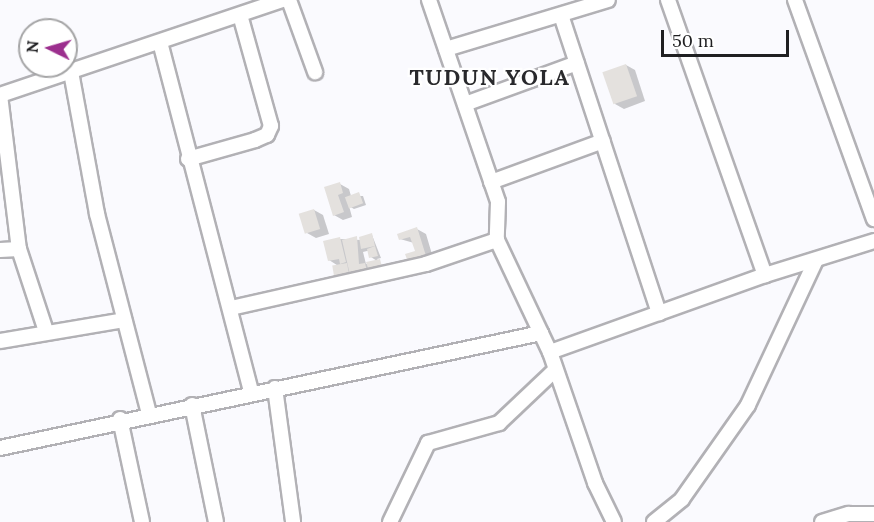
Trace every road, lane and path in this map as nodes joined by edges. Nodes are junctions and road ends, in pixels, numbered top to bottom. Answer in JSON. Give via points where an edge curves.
{"nodes":[{"id":1,"x":284,"y":0,"type":"edge"},
{"id":2,"x":289,"y":0,"type":"edge"},
{"id":3,"x":429,"y":0,"type":"edge"},
{"id":4,"x":608,"y":0,"type":"edge"},
{"id":5,"x":668,"y":0,"type":"edge"},
{"id":6,"x":795,"y":0,"type":"edge"},
{"id":7,"x":240,"y":15,"type":"junction"},
{"id":8,"x":561,"y":15,"type":"junction"},
{"id":9,"x":160,"y":42,"type":"junction"},
{"id":10,"x":446,"y":49,"type":"junction"},
{"id":11,"x":577,"y":63,"type":"junction"},
{"id":12,"x":78,"y":70,"type":"edge"},
{"id":13,"x":315,"y":72,"type":"dead end"},
{"id":14,"x":52,"y":78,"type":"edge"},
{"id":15,"x":72,"y":78,"type":"edge"},
{"id":16,"x":0,"y":95,"type":"edge"},
{"id":17,"x":465,"y":104,"type":"junction"},
{"id":18,"x":603,"y":141,"type":"junction"},
{"id":19,"x":188,"y":159,"type":"junction"},
{"id":20,"x":491,"y":182,"type":"junction"},
{"id":21,"x":874,"y":219,"type":"edge"},
{"id":22,"x":497,"y":240,"type":"junction"},
{"id":23,"x":874,"y":241,"type":"edge"},
{"id":24,"x":19,"y":249,"type":"junction"},
{"id":25,"x":0,"y":250,"type":"edge"},
{"id":26,"x":816,"y":260,"type":"junction"},
{"id":27,"x":765,"y":275,"type":"junction"},
{"id":28,"x":231,"y":308,"type":"junction"},
{"id":29,"x":659,"y":313,"type":"junction"},
{"id":30,"x":124,"y":320,"type":"junction"},
{"id":31,"x":46,"y":331,"type":"junction"},
{"id":32,"x":541,"y":333,"type":"junction"},
{"id":33,"x":0,"y":341,"type":"edge"},
{"id":34,"x":550,"y":352,"type":"junction"},
{"id":35,"x":555,"y":370,"type":"junction"},
{"id":36,"x":275,"y":388,"type":"junction"},
{"id":37,"x":251,"y":392,"type":"junction"},
{"id":38,"x":192,"y":405,"type":"junction"},
{"id":39,"x":149,"y":413,"type":"junction"},
{"id":40,"x":120,"y":419,"type":"junction"},
{"id":41,"x":0,"y":448,"type":"edge"},
{"id":42,"x":874,"y":514,"type":"edge"},
{"id":43,"x":142,"y":522,"type":"edge"},
{"id":44,"x":216,"y":522,"type":"edge"},
{"id":45,"x":293,"y":522,"type":"edge"},
{"id":46,"x":390,"y":522,"type":"edge"},
{"id":47,"x":614,"y":522,"type":"edge"},
{"id":48,"x":654,"y":522,"type":"edge"},
{"id":49,"x":822,"y":522,"type":"edge"}],
"edges":[{"from":1,"to":7,"type":"street"},
{"from":2,"to":13,"type":"street"},
{"from":3,"to":10,"type":"street"},
{"from":4,"to":8,"type":"street"},
{"from":5,"to":27,"type":"street"},
{"from":6,"to":21,"type":"street"},
{"from":7,"to":9,"type":"street"},
{"from":7,"to":19,"type":"street","via":[[271,126],[267,135],[255,140]]},
{"from":8,"to":10,"type":"street"},
{"from":8,"to":11,"type":"street"},
{"from":9,"to":12,"type":"street"},
{"from":9,"to":19,"type":"street"},
{"from":10,"to":17,"type":"street"},
{"from":11,"to":17,"type":"street"},
{"from":11,"to":18,"type":"street"},
{"from":14,"to":16,"type":"street"},
{"from":15,"to":30,"type":"street","via":[[97,214]]},
{"from":16,"to":24,"type":"street"},
{"from":17,"to":20,"type":"street"},
{"from":18,"to":20,"type":"street"},
{"from":18,"to":29,"type":"street"},
{"from":19,"to":28,"type":"street"},
{"from":20,"to":22,"type":"street","via":[[498,202]]},
{"from":22,"to":28,"type":"street","via":[[426,264]]},
{"from":22,"to":32,"type":"street"},
{"from":23,"to":26,"type":"street"},
{"from":24,"to":25,"type":"street"},
{"from":24,"to":31,"type":"street"},
{"from":26,"to":27,"type":"street"},
{"from":26,"to":48,"type":"street","via":[[748,405],[682,499]]},
{"from":27,"to":29,"type":"street"},
{"from":28,"to":37,"type":"street"},
{"from":29,"to":34,"type":"street"},
{"from":30,"to":31,"type":"street"},
{"from":30,"to":39,"type":"street"},
{"from":31,"to":33,"type":"street"},
{"from":32,"to":34,"type":"street"},
{"from":32,"to":36,"type":"street"},
{"from":34,"to":35,"type":"street"},
{"from":35,"to":46,"type":"street","via":[[499,423],[428,443]]},
{"from":35,"to":47,"type":"street"},
{"from":36,"to":37,"type":"street"},
{"from":36,"to":45,"type":"street"},
{"from":37,"to":38,"type":"street"},
{"from":38,"to":39,"type":"street"},
{"from":38,"to":44,"type":"street"},
{"from":39,"to":40,"type":"street"},
{"from":40,"to":41,"type":"street"},
{"from":40,"to":43,"type":"street"},
{"from":42,"to":49,"type":"street","via":[[849,514]]}]}
